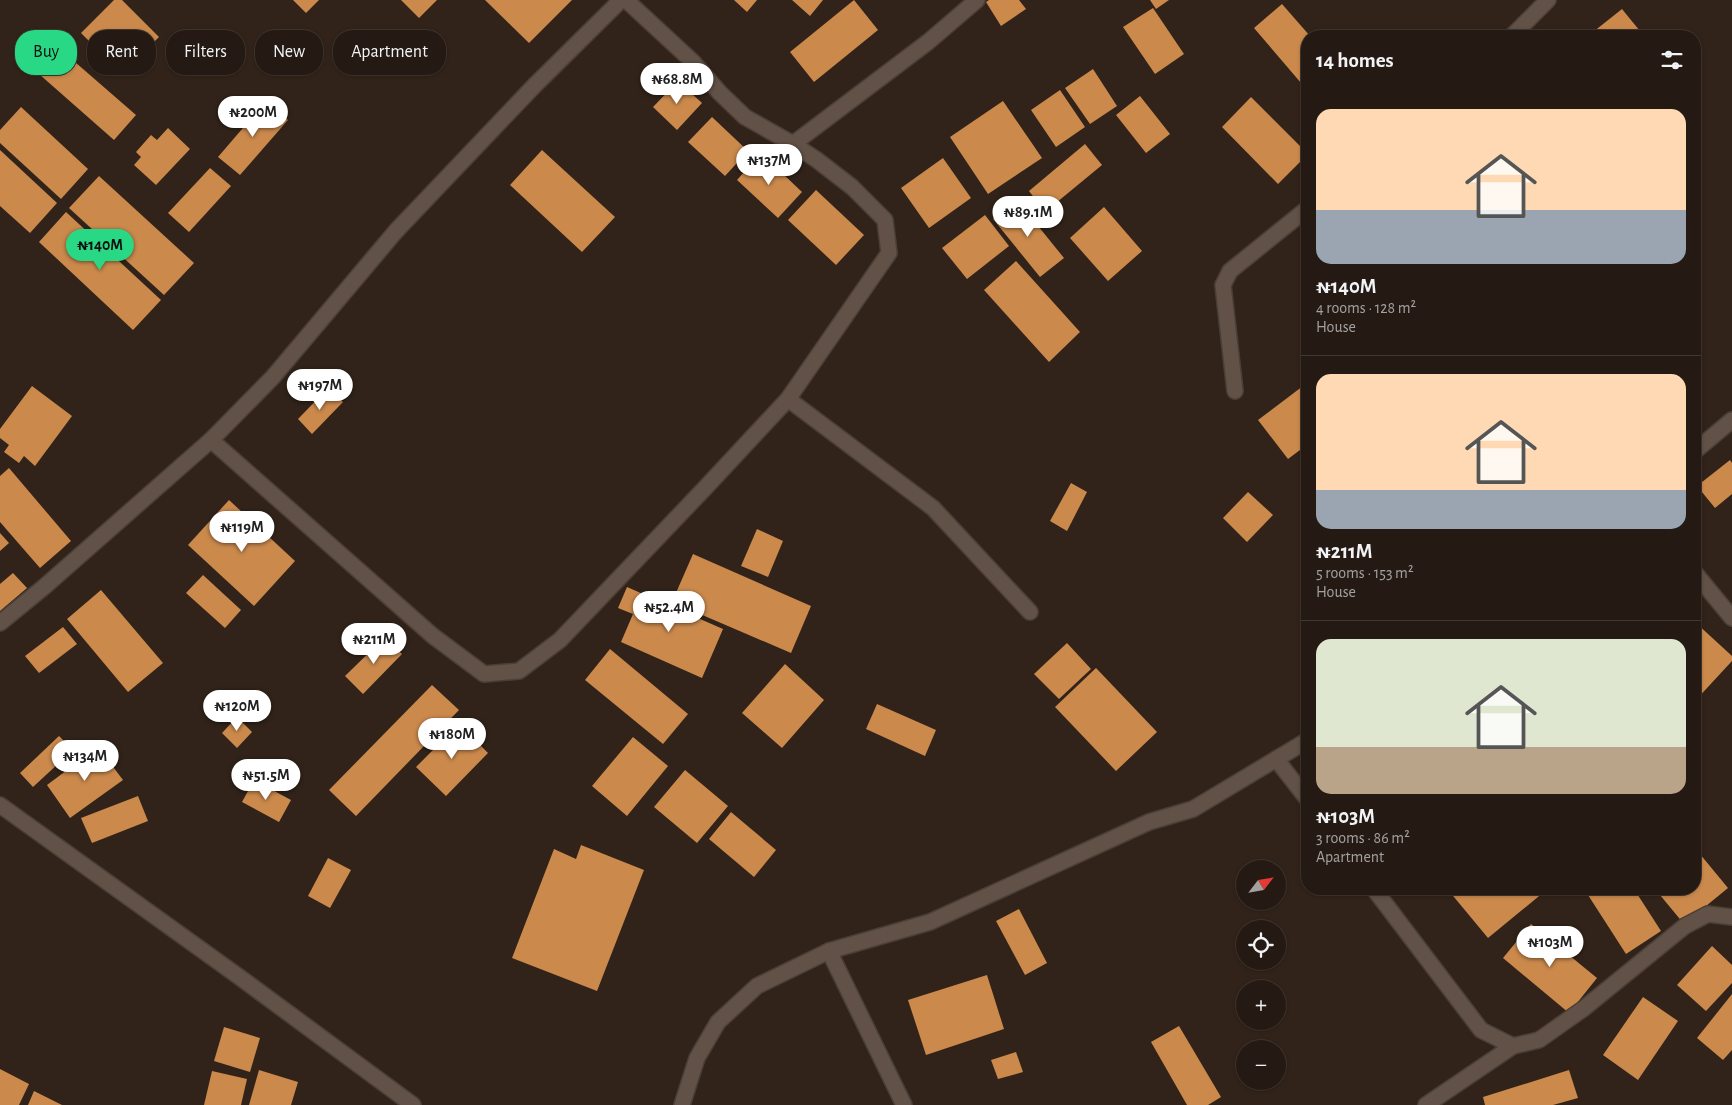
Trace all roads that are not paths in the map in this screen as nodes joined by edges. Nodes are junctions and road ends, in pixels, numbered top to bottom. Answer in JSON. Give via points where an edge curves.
{"nodes":[{"id":1,"x":621,"y":0,"type":"edge"},
{"id":2,"x":626,"y":0,"type":"edge"},
{"id":3,"x":977,"y":0,"type":"edge"},
{"id":4,"x":1548,"y":0,"type":"edge"},
{"id":5,"x":1518,"y":30,"type":"edge"},
{"id":6,"x":793,"y":144,"type":"junction"},
{"id":7,"x":1301,"y":214,"type":"edge"},
{"id":8,"x":1235,"y":391,"type":"dead end"},
{"id":9,"x":788,"y":399,"type":"junction"},
{"id":10,"x":1732,"y":420,"type":"edge"},
{"id":11,"x":211,"y":440,"type":"junction"},
{"id":12,"x":1701,"y":446,"type":"edge"},
{"id":13,"x":1701,"y":579,"type":"edge"},
{"id":14,"x":1030,"y":612,"type":"dead end"},
{"id":15,"x":1732,"y":618,"type":"edge"},
{"id":16,"x":0,"y":622,"type":"edge"},
{"id":17,"x":1301,"y":744,"type":"edge"},
{"id":18,"x":1276,"y":759,"type":"junction"},
{"id":19,"x":1301,"y":791,"type":"edge"},
{"id":20,"x":0,"y":805,"type":"edge"},
{"id":21,"x":1379,"y":895,"type":"edge"},
{"id":22,"x":1732,"y":917,"type":"edge"},
{"id":23,"x":829,"y":951,"type":"junction"},
{"id":24,"x":1513,"y":1046,"type":"junction"},
{"id":25,"x":413,"y":1105,"type":"edge"},
{"id":26,"x":682,"y":1105,"type":"edge"},
{"id":27,"x":904,"y":1105,"type":"edge"},
{"id":28,"x":1426,"y":1105,"type":"edge"}],
"edges":[{"from":1,"to":11,"type":"street","via":[[396,231],[273,376]]},
{"from":2,"to":6,"type":"street","via":[[692,61],[745,117]]},
{"from":3,"to":6,"type":"street","via":[[928,42]]},
{"from":4,"to":5,"type":"street"},
{"from":6,"to":9,"type":"street","via":[[852,187],[885,220],[889,253]]},
{"from":7,"to":8,"type":"street","via":[[1230,271],[1223,285]]},
{"from":9,"to":11,"type":"street","via":[[560,640],[519,671],[484,674],[433,636]]},
{"from":9,"to":14,"type":"street","via":[[933,508]]},
{"from":10,"to":12,"type":"street"},
{"from":11,"to":16,"type":"street"},
{"from":13,"to":15,"type":"street"},
{"from":17,"to":18,"type":"street"},
{"from":18,"to":19,"type":"street"},
{"from":18,"to":23,"type":"street","via":[[1193,809],[1149,822],[930,922]]},
{"from":20,"to":25,"type":"street"},
{"from":21,"to":24,"type":"street","via":[[1481,1030]]},
{"from":22,"to":24,"type":"street","via":[[1708,914],[1685,926],[1583,1009],[1539,1040]]},
{"from":23,"to":26,"type":"street","via":[[757,986],[718,1022],[697,1058]]},
{"from":23,"to":27,"type":"street"},
{"from":24,"to":28,"type":"street"}]}
